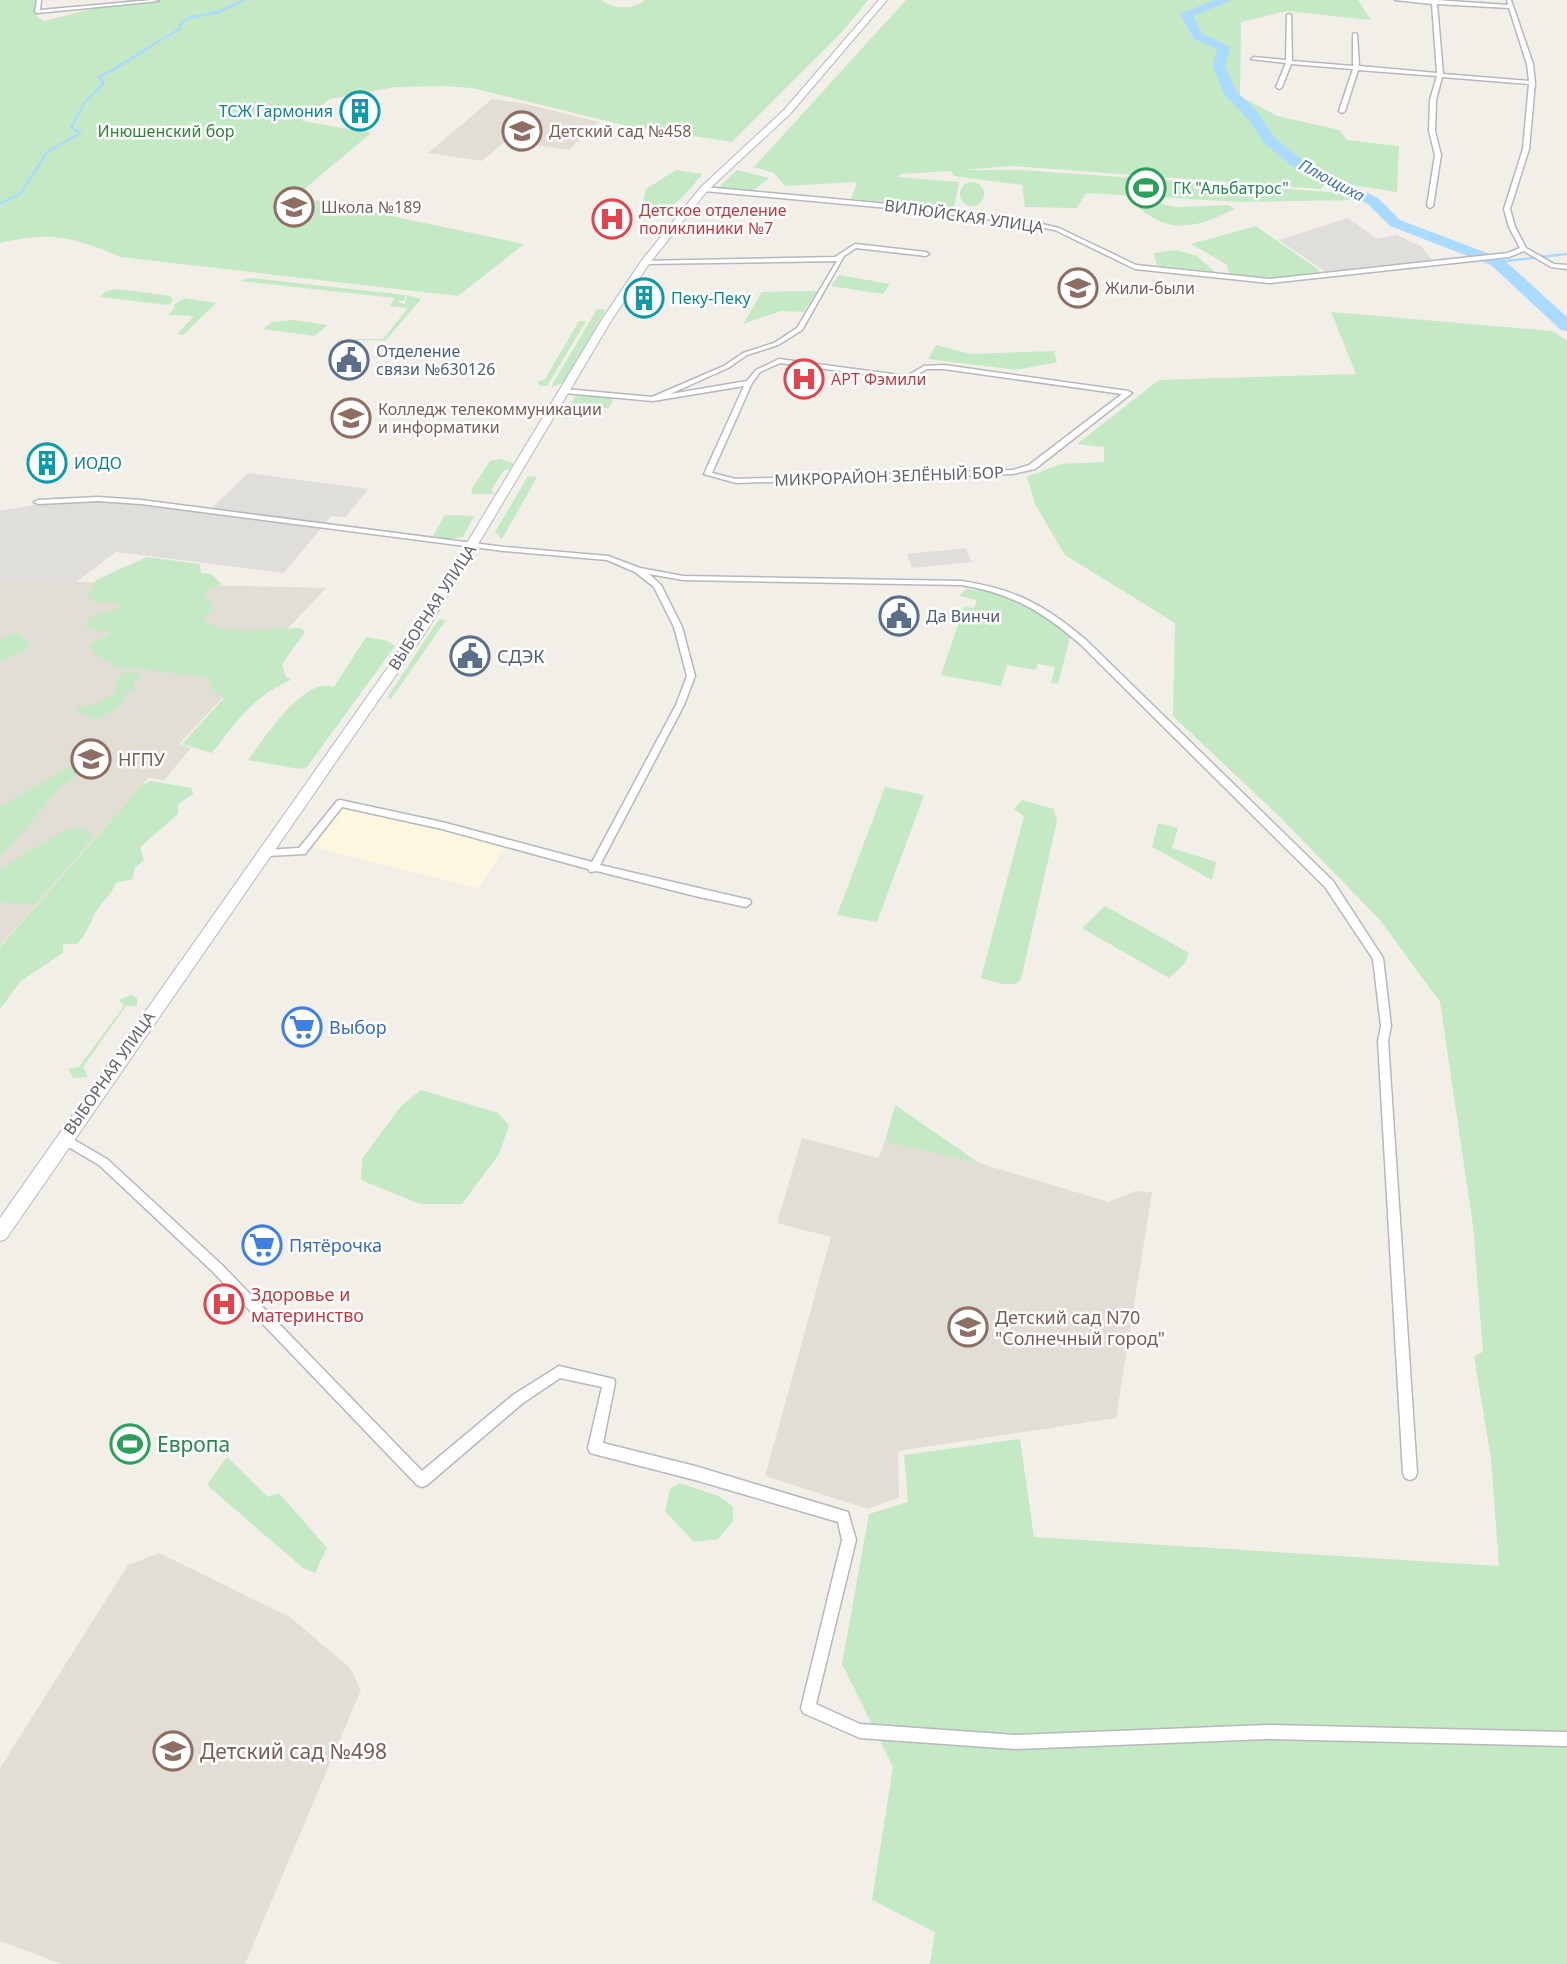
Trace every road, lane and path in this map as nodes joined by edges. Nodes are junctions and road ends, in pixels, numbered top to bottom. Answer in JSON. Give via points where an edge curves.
{"nodes":[{"id":1,"x":39,"y":0,"type":"edge"},
{"id":2,"x":883,"y":0,"type":"edge"},
{"id":3,"x":1397,"y":0,"type":"edge"},
{"id":4,"x":157,"y":1,"type":"edge"},
{"id":5,"x":1435,"y":1,"type":"edge"},
{"id":6,"x":1510,"y":4,"type":"edge"},
{"id":7,"x":1289,"y":15,"type":"dead end"},
{"id":8,"x":1355,"y":34,"type":"dead end"},
{"id":9,"x":1254,"y":59,"type":"dead end"},
{"id":10,"x":1289,"y":62,"type":"junction"},
{"id":11,"x":1356,"y":68,"type":"junction"},
{"id":12,"x":1440,"y":74,"type":"junction"},
{"id":13,"x":1532,"y":83,"type":"junction"},
{"id":14,"x":1279,"y":87,"type":"dead end"},
{"id":15,"x":1342,"y":111,"type":"dead end"},
{"id":16,"x":704,"y":190,"type":"junction"},
{"id":17,"x":1430,"y":206,"type":"dead end"},
{"id":18,"x":1527,"y":251,"type":"junction"},
{"id":19,"x":926,"y":254,"type":"dead end"},
{"id":20,"x":842,"y":257,"type":"junction"},
{"id":21,"x":645,"y":262,"type":"junction"},
{"id":22,"x":1567,"y":267,"type":"edge"},
{"id":23,"x":748,"y":383,"type":"junction"},
{"id":24,"x":565,"y":391,"type":"junction"},
{"id":25,"x":653,"y":399,"type":"junction"},
{"id":26,"x":38,"y":502,"type":"dead end"},
{"id":27,"x":473,"y":545,"type":"junction"},
{"id":28,"x":639,"y":570,"type":"junction"},
{"id":29,"x":267,"y":852,"type":"junction"},
{"id":30,"x":593,"y":869,"type":"junction"},
{"id":31,"x":746,"y":903,"type":"dead end"},
{"id":32,"x":64,"y":1139,"type":"junction"},
{"id":33,"x":0,"y":1233,"type":"edge"},
{"id":34,"x":1410,"y":1473,"type":"dead end"},
{"id":35,"x":1567,"y":1739,"type":"edge"}],
"edges":[{"from":1,"to":4,"type":"street","via":[[37,12]]},
{"from":2,"to":16,"type":"main road","name":"ВЫБОРНАЯ УЛИЦА","via":[[787,112]]},
{"from":3,"to":5,"type":"street"},
{"from":5,"to":6,"type":"street"},
{"from":5,"to":12,"type":"street"},
{"from":6,"to":13,"type":"street"},
{"from":7,"to":10,"type":"street"},
{"from":8,"to":11,"type":"street"},
{"from":9,"to":10,"type":"street"},
{"from":10,"to":11,"type":"street"},
{"from":10,"to":14,"type":"street"},
{"from":11,"to":12,"type":"street"},
{"from":11,"to":15,"type":"street"},
{"from":12,"to":13,"type":"street"},
{"from":12,"to":17,"type":"street","via":[[1433,100],[1432,131],[1438,155]]},
{"from":13,"to":18,"type":"street","via":[[1526,149],[1507,209]]},
{"from":16,"to":18,"type":"street","name":"ВИЛЮЙСКАЯ УЛИЦА","via":[[1025,222],[1057,229],[1135,268],[1269,281]]},
{"from":16,"to":21,"type":"main road","name":"ВЫБОРНАЯ УЛИЦА"},
{"from":18,"to":22,"type":"street","via":[[1553,266]]},
{"from":19,"to":20,"type":"street","via":[[855,246]]},
{"from":20,"to":21,"type":"street"},
{"from":20,"to":25,"type":"street","via":[[800,329]]},
{"from":21,"to":24,"type":"main road","name":"ВЫБОРНАЯ УЛИЦА"},
{"from":23,"to":23,"type":"street","name":"МИКРОРАЙОН ЗЕЛЁНЫЙ БОР","via":[[708,474],[736,481],[1013,472],[1032,467],[1128,393],[977,370],[926,368],[908,378],[779,361],[758,371]]},
{"from":23,"to":25,"type":"street"},
{"from":24,"to":25,"type":"street"},
{"from":24,"to":27,"type":"main road","name":"ВЫБОРНАЯ УЛИЦА"},
{"from":26,"to":27,"type":"street","via":[[141,502]]},
{"from":27,"to":28,"type":"street","via":[[608,558]]},
{"from":27,"to":29,"type":"main road","name":"ВЫБОРНАЯ УЛИЦА","via":[[421,630]]},
{"from":28,"to":30,"type":"street","via":[[663,595],[678,627],[691,676]]},
{"from":28,"to":34,"type":"street","via":[[682,578],[961,583],[994,589],[1036,605],[1083,642],[1329,884],[1378,958],[1386,1026],[1383,1041]]},
{"from":29,"to":30,"type":"street","via":[[302,852],[340,803]]},
{"from":29,"to":32,"type":"main road","name":"ВЫБОРНАЯ УЛИЦА"},
{"from":30,"to":31,"type":"street"},
{"from":32,"to":33,"type":"main road","name":"ВЫБОРНАЯ УЛИЦА"},
{"from":32,"to":35,"type":"street","via":[[103,1162],[217,1268],[422,1480],[518,1399],[559,1372],[609,1383],[594,1448],[843,1517],[849,1539],[808,1708],[860,1731],[1015,1742],[1267,1732]]}]}
